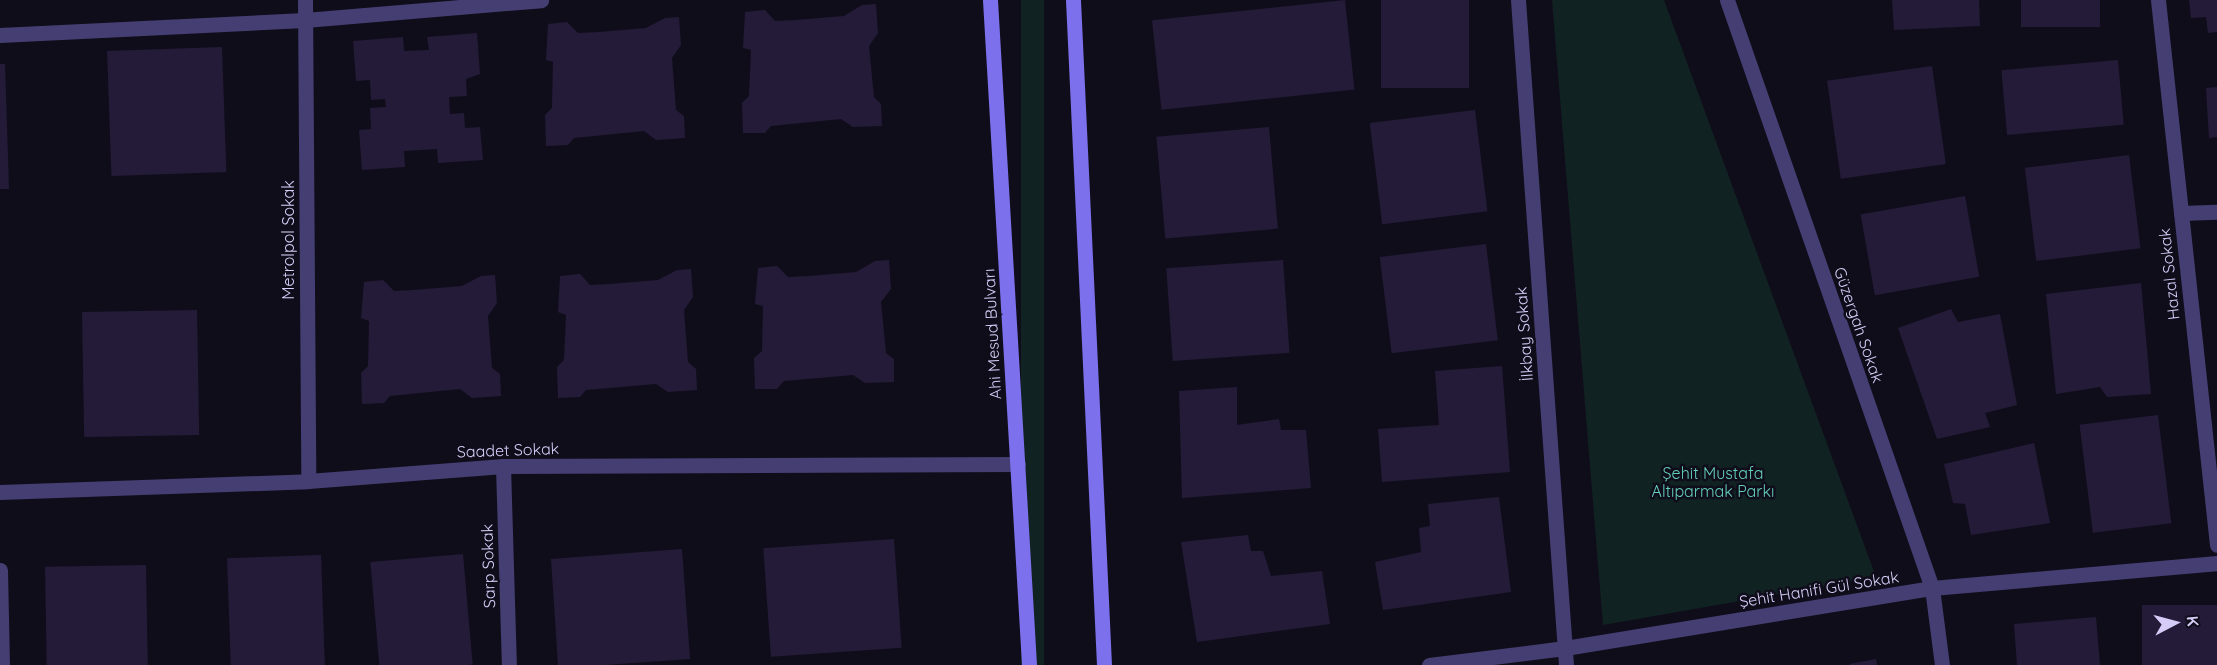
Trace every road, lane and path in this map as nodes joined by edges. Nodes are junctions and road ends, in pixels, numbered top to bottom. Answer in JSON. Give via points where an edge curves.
{"nodes":[{"id":1,"x":304,"y":0,"type":"edge"},
{"id":2,"x":541,"y":0,"type":"edge"},
{"id":3,"x":990,"y":0,"type":"edge"},
{"id":4,"x":1073,"y":0,"type":"edge"},
{"id":5,"x":1518,"y":0,"type":"edge"},
{"id":6,"x":1727,"y":0,"type":"edge"},
{"id":7,"x":2158,"y":0,"type":"edge"},
{"id":8,"x":305,"y":21,"type":"junction"},
{"id":9,"x":0,"y":34,"type":"edge"},
{"id":10,"x":2217,"y":212,"type":"edge"},
{"id":11,"x":2181,"y":213,"type":"junction"},
{"id":12,"x":1018,"y":464,"type":"junction"},
{"id":13,"x":503,"y":466,"type":"junction"},
{"id":14,"x":308,"y":481,"type":"junction"},
{"id":15,"x":0,"y":492,"type":"edge"},
{"id":16,"x":2217,"y":545,"type":"edge"},
{"id":17,"x":2217,"y":563,"type":"edge"},
{"id":18,"x":0,"y":570,"type":"edge"},
{"id":19,"x":1932,"y":588,"type":"junction"},
{"id":20,"x":1565,"y":648,"type":"junction"},
{"id":21,"x":2,"y":665,"type":"edge"},
{"id":22,"x":509,"y":665,"type":"edge"},
{"id":23,"x":1029,"y":665,"type":"edge"},
{"id":24,"x":1104,"y":665,"type":"edge"},
{"id":25,"x":1428,"y":665,"type":"edge"},
{"id":26,"x":1566,"y":665,"type":"edge"},
{"id":27,"x":1942,"y":665,"type":"edge"}],
"edges":[{"from":1,"to":8,"type":"street","name":"Metrolpol Sokak"},
{"from":2,"to":8,"type":"street"},
{"from":3,"to":12,"type":"main road","name":"Ahi Mesud Bulvarı"},
{"from":4,"to":24,"type":"main road"},
{"from":5,"to":20,"type":"street","name":"İlkbay Sokak"},
{"from":6,"to":19,"type":"street","name":"Güzergah Sokak"},
{"from":7,"to":11,"type":"street","name":"Hazal Sokak"},
{"from":8,"to":9,"type":"street"},
{"from":8,"to":14,"type":"street","name":"Metrolpol Sokak"},
{"from":10,"to":11,"type":"street"},
{"from":11,"to":16,"type":"street","name":"Hazal Sokak"},
{"from":12,"to":13,"type":"street","name":"Saadet Sokak"},
{"from":12,"to":23,"type":"main road","name":"Ahi Mesud Bulvarı"},
{"from":13,"to":14,"type":"street","name":"Saadet Sokak"},
{"from":13,"to":22,"type":"street","name":"Sarp Sokak"},
{"from":14,"to":15,"type":"street","name":"Saadet Sokak"},
{"from":17,"to":19,"type":"street","name":"Şehit Hanifi Gül Sokak"},
{"from":18,"to":21,"type":"street"},
{"from":19,"to":20,"type":"street","name":"Şehit Hanifi Gül Sokak"},
{"from":19,"to":27,"type":"street","name":"Güzergah Sokak"},
{"from":20,"to":25,"type":"street","name":"Şehit Hanifi Gül Sokak"},
{"from":20,"to":26,"type":"street","name":"İlkbay Sokak"}]}
